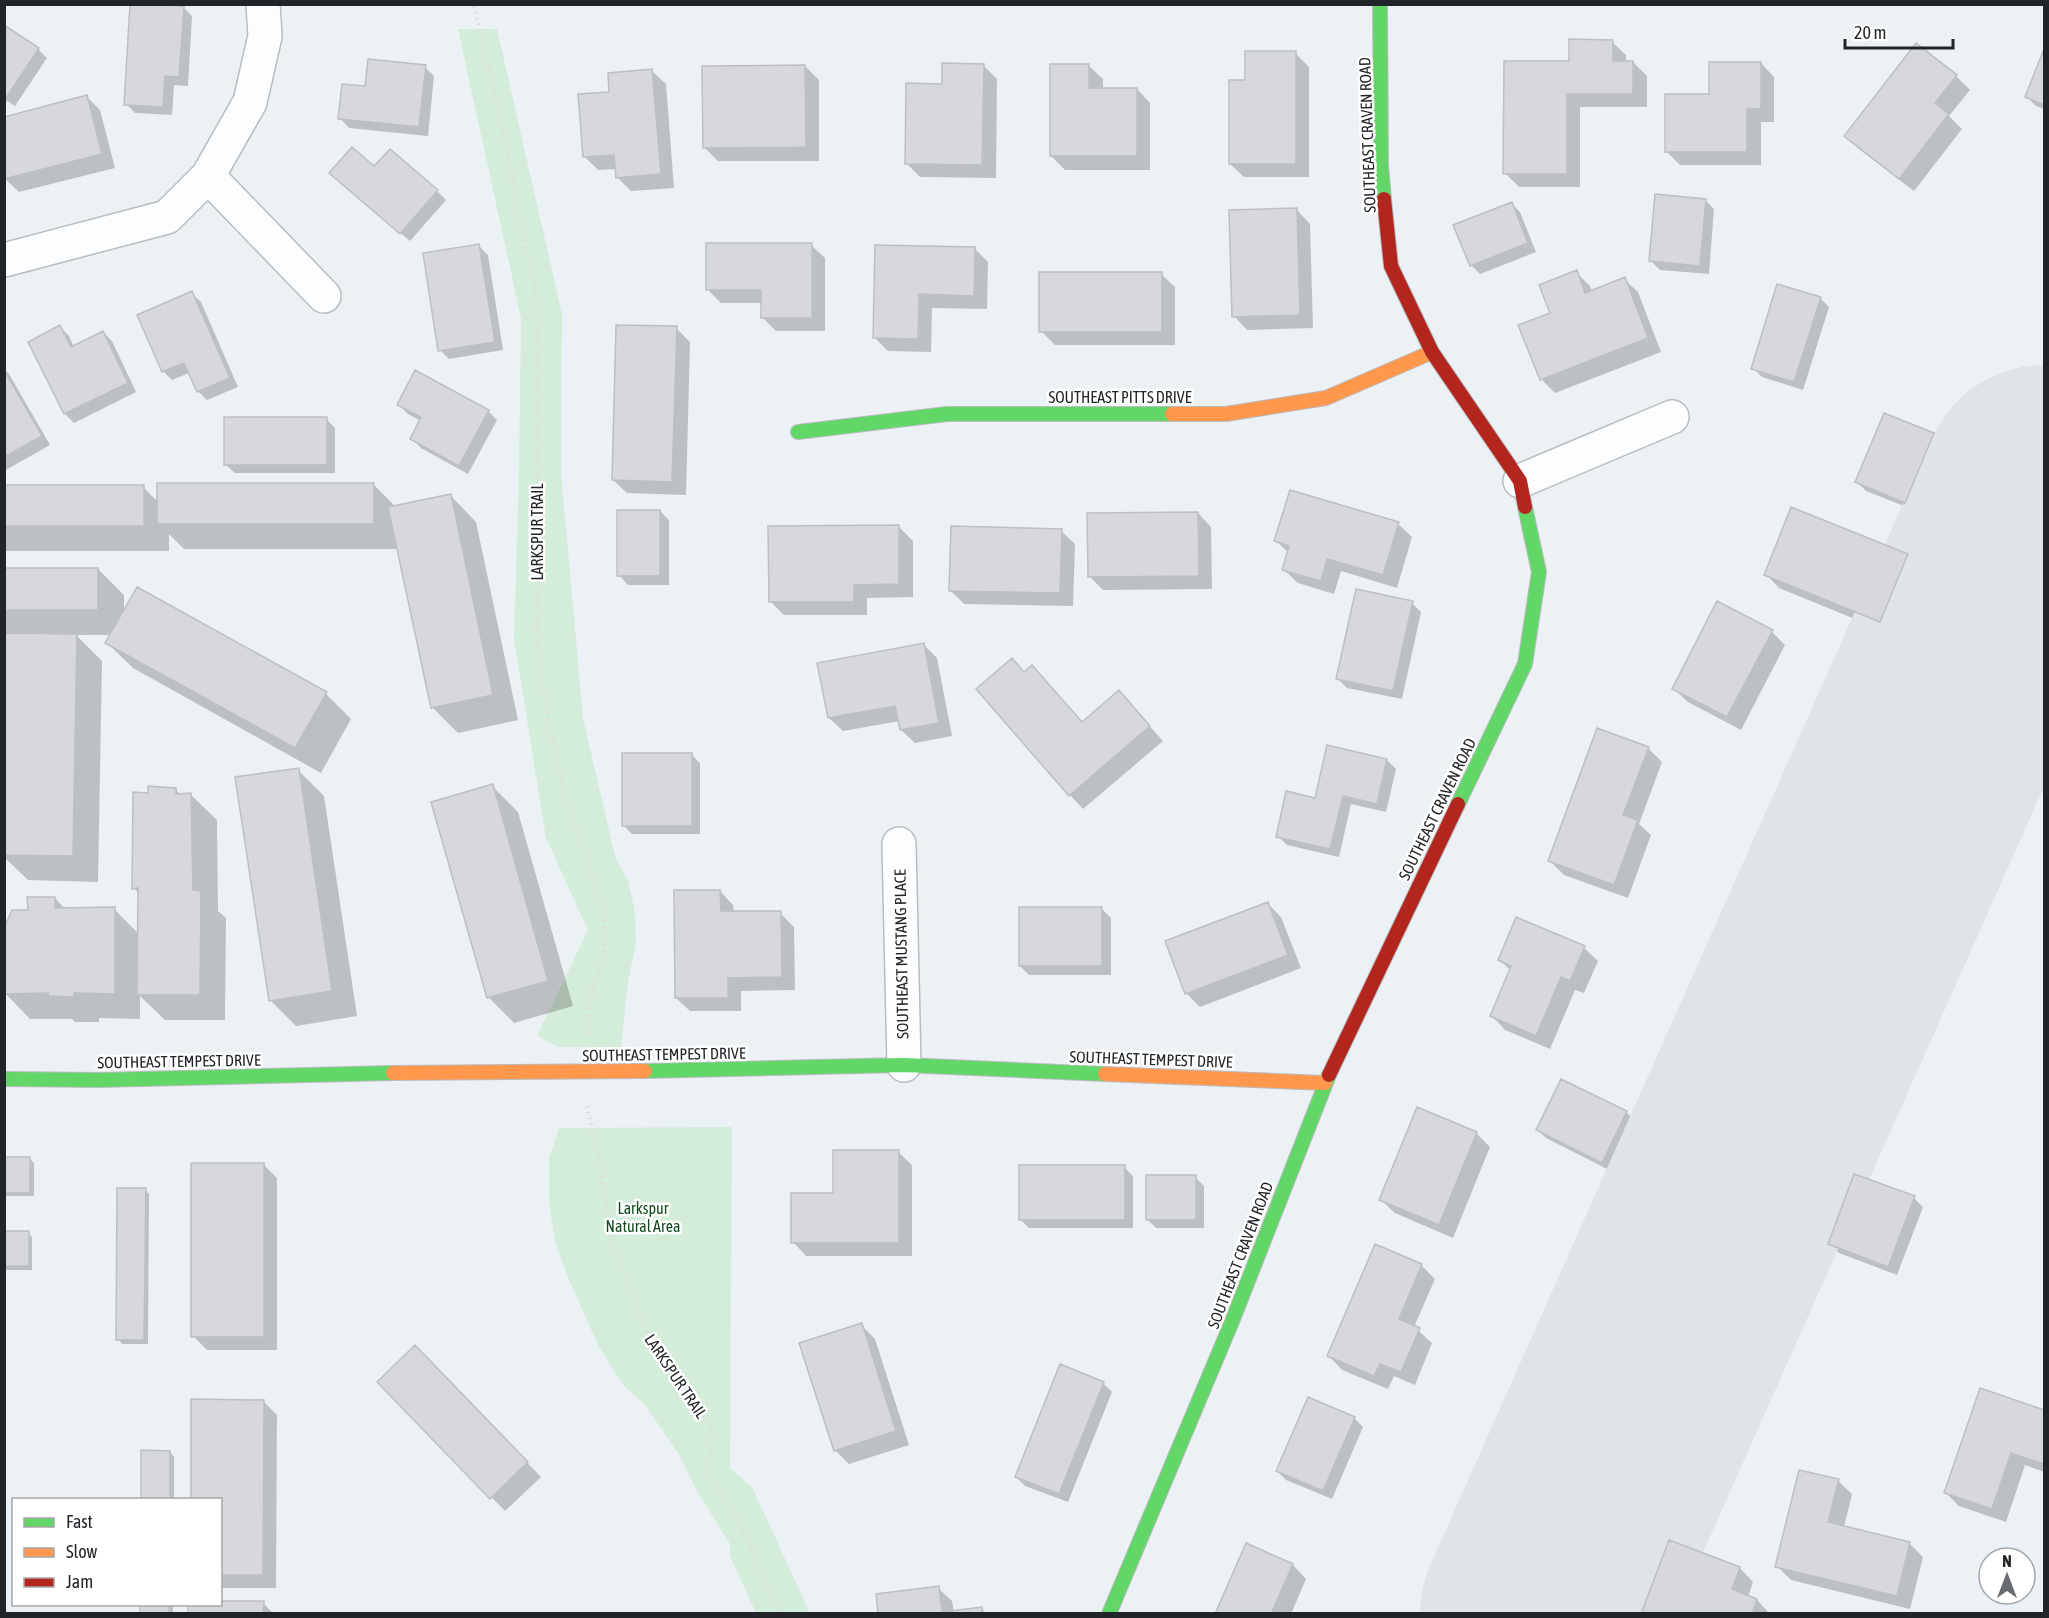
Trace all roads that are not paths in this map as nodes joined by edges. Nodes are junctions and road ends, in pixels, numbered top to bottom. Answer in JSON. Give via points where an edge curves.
{"nodes":[{"id":1,"x":263,"y":4,"type":"edge"},
{"id":2,"x":1380,"y":4,"type":"edge"},
{"id":3,"x":208,"y":176,"type":"junction"},
{"id":4,"x":4,"y":260,"type":"edge"},
{"id":5,"x":324,"y":296,"type":"dead end"},
{"id":6,"x":1432,"y":352,"type":"junction"},
{"id":7,"x":1672,"y":417,"type":"dead end"},
{"id":8,"x":798,"y":432,"type":"dead end"},
{"id":9,"x":1520,"y":481,"type":"junction"},
{"id":10,"x":898,"y":844,"type":"dead end"},
{"id":11,"x":904,"y":1065,"type":"junction"},
{"id":12,"x":4,"y":1079,"type":"edge"},
{"id":13,"x":1325,"y":1083,"type":"junction"},
{"id":14,"x":1109,"y":1614,"type":"edge"}],
"edges":[{"from":1,"to":3,"type":"street","via":[[265,36],[250,102]]},
{"from":2,"to":6,"type":"street","name":"SOUTHEAST CRAVEN ROAD","via":[[1381,165],[1391,266]]},
{"from":3,"to":4,"type":"street","via":[[167,217]]},
{"from":3,"to":5,"type":"street"},
{"from":6,"to":8,"type":"street","name":"SOUTHEAST PITTS DRIVE","via":[[1326,398],[1226,414],[947,414]]},
{"from":6,"to":9,"type":"street","name":"SOUTHEAST CRAVEN ROAD"},
{"from":7,"to":9,"type":"street"},
{"from":9,"to":13,"type":"street","name":"SOUTHEAST CRAVEN ROAD","via":[[1539,572],[1525,664]]},
{"from":10,"to":11,"type":"street","name":"SOUTHEAST MUSTANG PLACE"},
{"from":11,"to":12,"type":"street","name":"SOUTHEAST TEMPEST DRIVE"},
{"from":11,"to":13,"type":"street","name":"SOUTHEAST TEMPEST DRIVE"},
{"from":13,"to":14,"type":"street","name":"SOUTHEAST CRAVEN ROAD","via":[[1231,1324]]}]}
